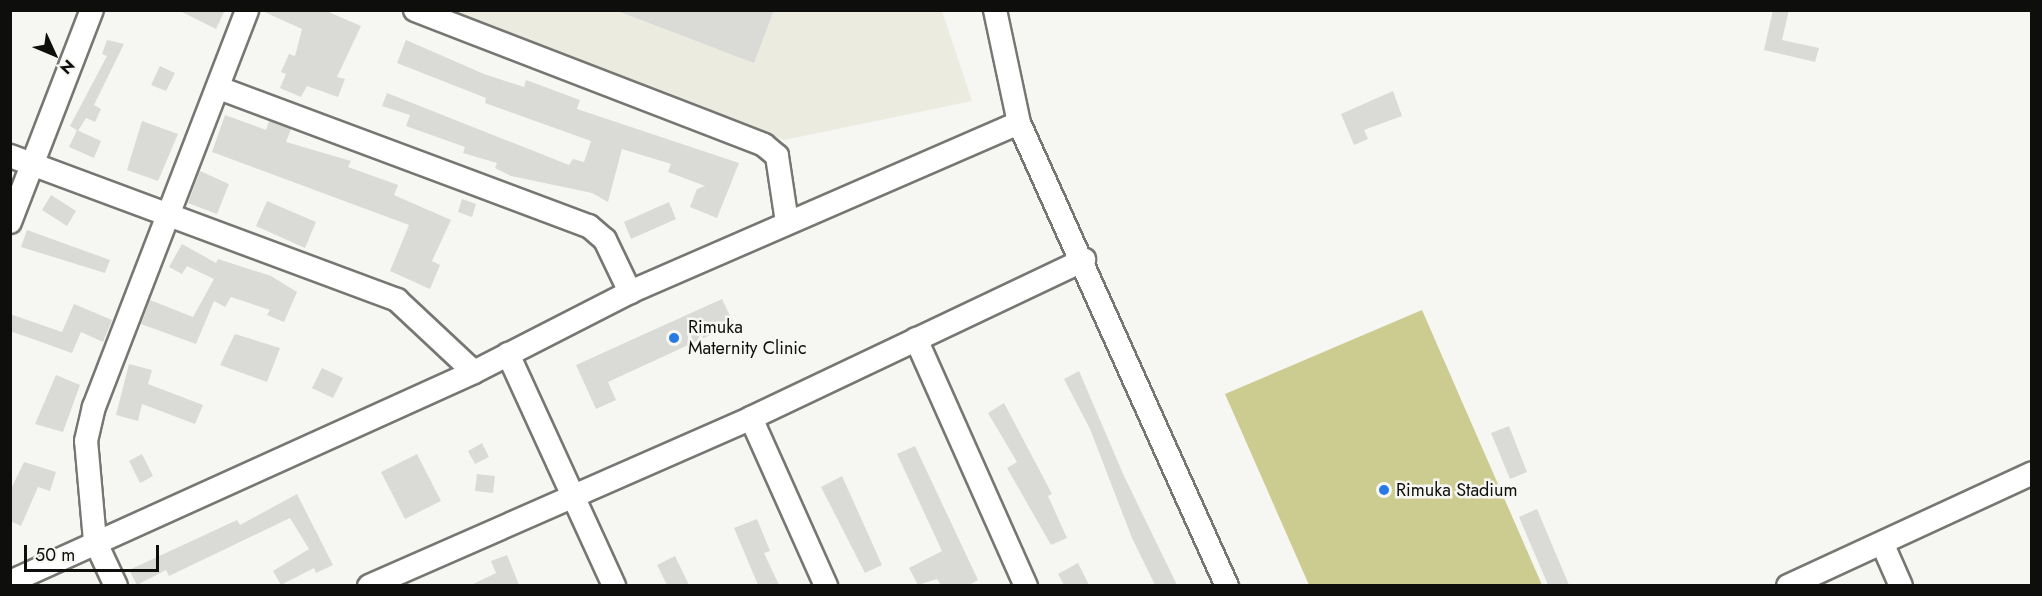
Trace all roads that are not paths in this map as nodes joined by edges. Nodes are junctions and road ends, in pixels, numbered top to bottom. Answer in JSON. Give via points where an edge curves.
{"nodes":[{"id":1,"x":92,"y":10,"type":"edge"},
{"id":2,"x":247,"y":10,"type":"edge"},
{"id":3,"x":416,"y":10,"type":"edge"},
{"id":4,"x":995,"y":10,"type":"edge"},
{"id":5,"x":219,"y":88,"type":"junction"},
{"id":6,"x":1019,"y":123,"type":"junction"},
{"id":7,"x":10,"y":156,"type":"edge"},
{"id":8,"x":32,"y":163,"type":"junction"},
{"id":9,"x":173,"y":215,"type":"junction"},
{"id":10,"x":10,"y":222,"type":"edge"},
{"id":11,"x":787,"y":222,"type":"junction"},
{"id":12,"x":1084,"y":260,"type":"junction"},
{"id":13,"x":630,"y":292,"type":"junction"},
{"id":14,"x":916,"y":339,"type":"junction"},
{"id":15,"x":508,"y":354,"type":"junction"},
{"id":16,"x":474,"y":372,"type":"junction"},
{"id":17,"x":751,"y":418,"type":"junction"},
{"id":18,"x":2031,"y":473,"type":"edge"},
{"id":19,"x":577,"y":497,"type":"junction"},
{"id":20,"x":95,"y":541,"type":"junction"},
{"id":21,"x":1884,"y":545,"type":"junction"},
{"id":22,"x":10,"y":582,"type":"edge"},
{"id":23,"x":116,"y":585,"type":"edge"},
{"id":24,"x":369,"y":585,"type":"edge"},
{"id":25,"x":614,"y":585,"type":"edge"},
{"id":26,"x":826,"y":585,"type":"edge"},
{"id":27,"x":1026,"y":585,"type":"edge"},
{"id":28,"x":1227,"y":585,"type":"edge"},
{"id":29,"x":1788,"y":585,"type":"edge"},
{"id":30,"x":1901,"y":585,"type":"edge"}],
"edges":[{"from":1,"to":8,"type":"street"},
{"from":2,"to":5,"type":"street"},
{"from":3,"to":11,"type":"street","via":[[764,145],[777,156]]},
{"from":4,"to":6,"type":"street"},
{"from":5,"to":9,"type":"street"},
{"from":5,"to":13,"type":"street","via":[[589,226],[605,240]]},
{"from":6,"to":11,"type":"street"},
{"from":6,"to":12,"type":"street"},
{"from":7,"to":8,"type":"street"},
{"from":8,"to":9,"type":"street"},
{"from":8,"to":10,"type":"street"},
{"from":9,"to":16,"type":"street","via":[[397,300]]},
{"from":9,"to":20,"type":"street","via":[[92,418],[86,474]]},
{"from":11,"to":13,"type":"street"},
{"from":12,"to":14,"type":"street"},
{"from":12,"to":28,"type":"street"},
{"from":13,"to":15,"type":"street"},
{"from":14,"to":17,"type":"street"},
{"from":14,"to":27,"type":"street"},
{"from":15,"to":16,"type":"street"},
{"from":15,"to":19,"type":"street"},
{"from":16,"to":20,"type":"street"},
{"from":17,"to":19,"type":"street"},
{"from":17,"to":26,"type":"street"},
{"from":18,"to":21,"type":"street"},
{"from":19,"to":24,"type":"street"},
{"from":19,"to":25,"type":"street"},
{"from":20,"to":22,"type":"street"},
{"from":20,"to":23,"type":"street"},
{"from":21,"to":29,"type":"street"},
{"from":21,"to":30,"type":"street"}]}
